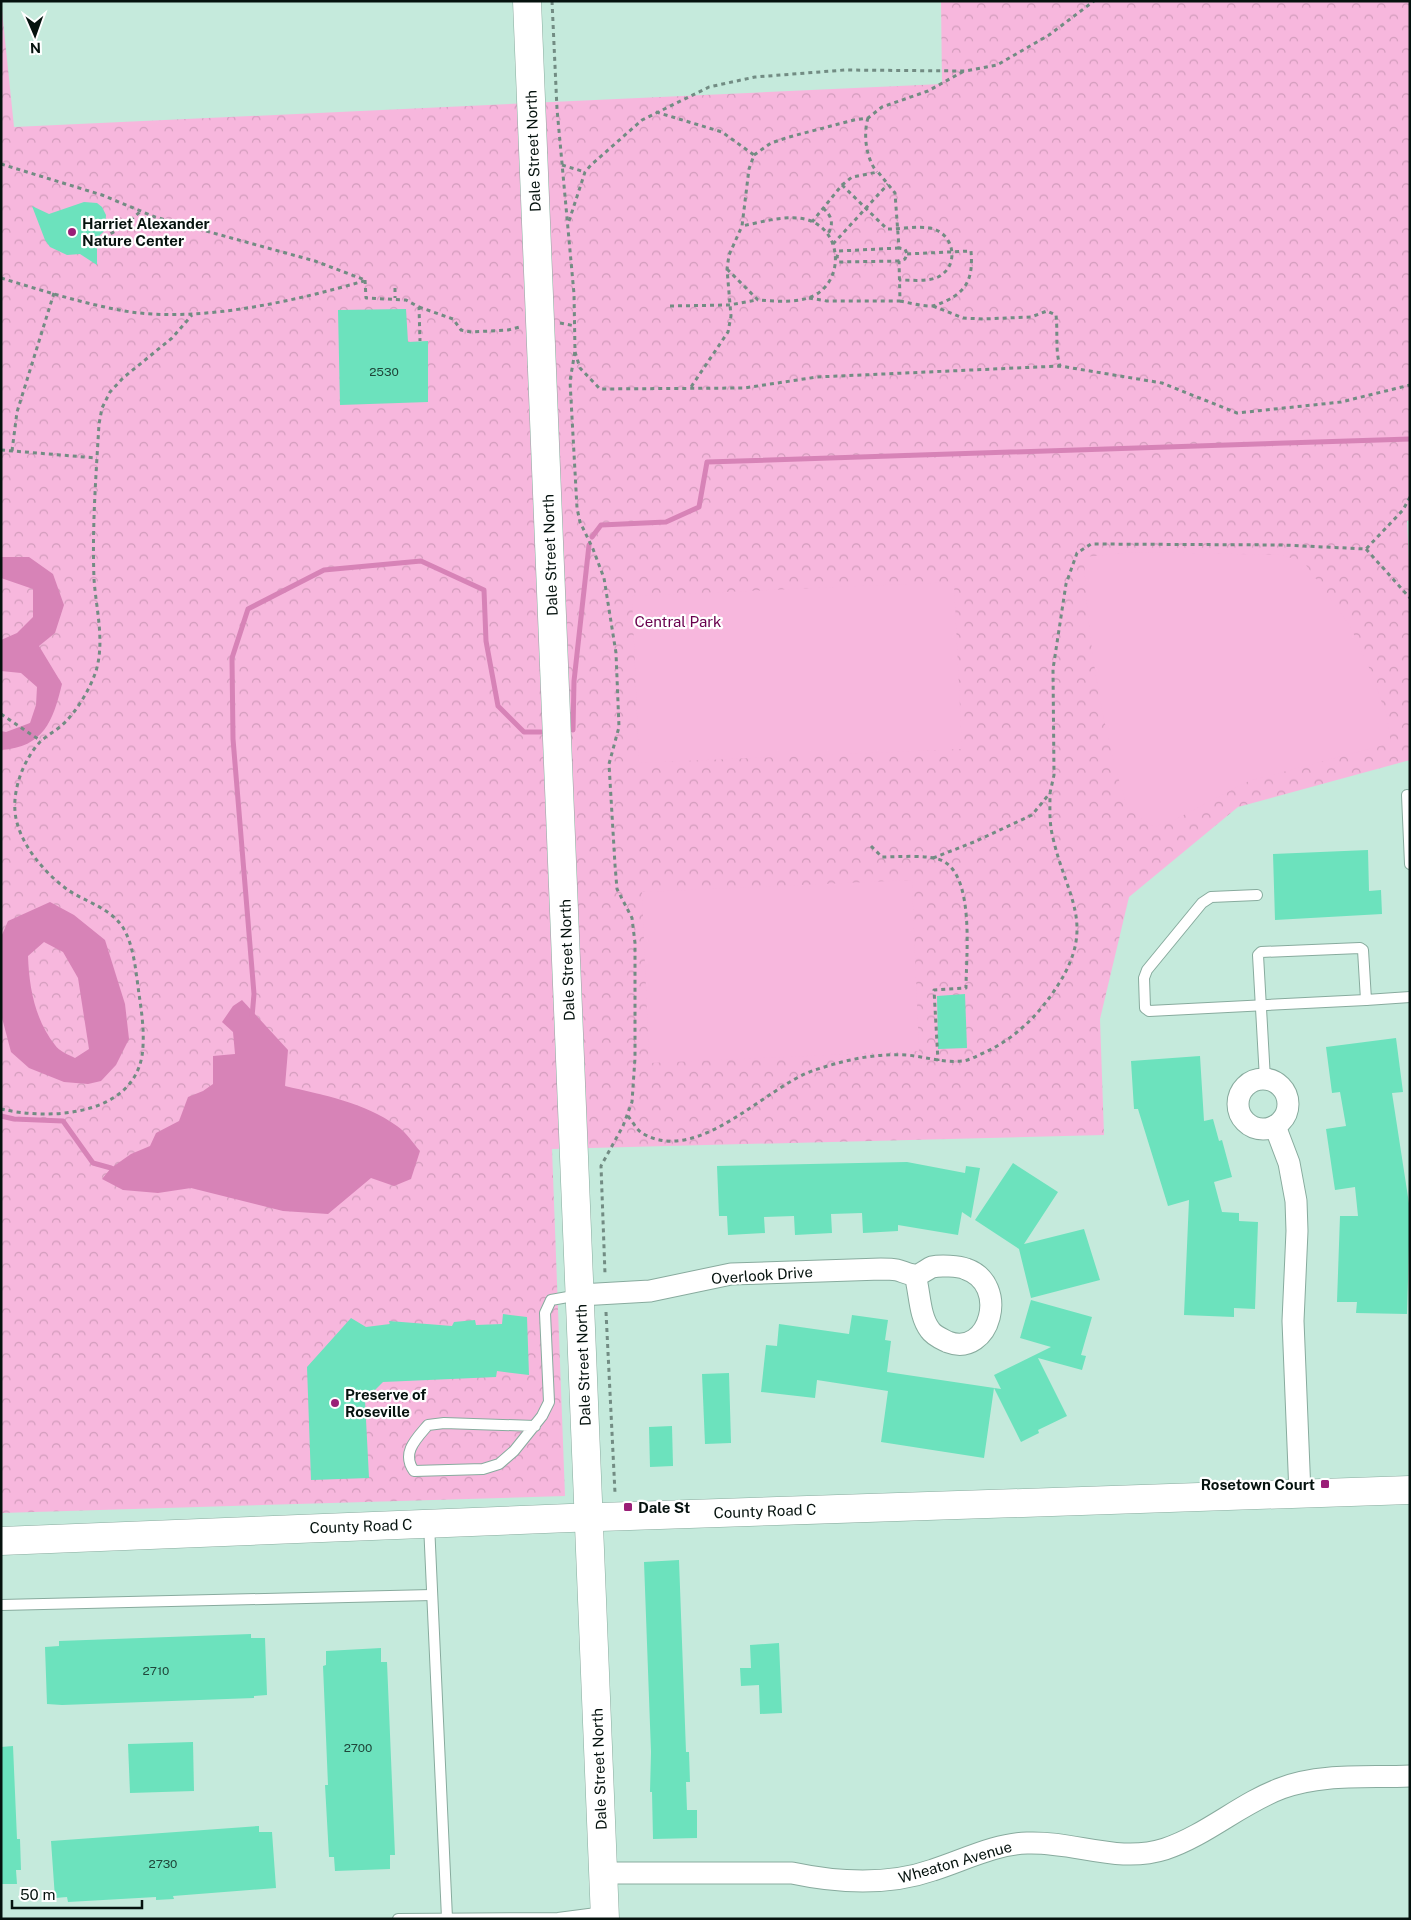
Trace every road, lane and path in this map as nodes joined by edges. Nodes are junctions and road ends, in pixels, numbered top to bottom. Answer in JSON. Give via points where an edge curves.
{"nodes":[{"id":1,"x":527,"y":1,"type":"edge"},
{"id":2,"x":552,"y":1,"type":"edge"},
{"id":3,"x":1094,"y":1,"type":"edge"},
{"id":4,"x":965,"y":71,"type":"junction"},
{"id":5,"x":656,"y":112,"type":"junction"},
{"id":6,"x":868,"y":118,"type":"junction"},
{"id":7,"x":754,"y":155,"type":"junction"},
{"id":8,"x":1,"y":164,"type":"edge"},
{"id":9,"x":562,"y":165,"type":"junction"},
{"id":10,"x":585,"y":172,"type":"junction"},
{"id":11,"x":878,"y":172,"type":"junction"},
{"id":12,"x":888,"y":184,"type":"junction"},
{"id":13,"x":842,"y":185,"type":"junction"},
{"id":14,"x":823,"y":208,"type":"junction"},
{"id":15,"x":866,"y":208,"type":"junction"},
{"id":16,"x":141,"y":211,"type":"junction"},
{"id":17,"x":812,"y":222,"type":"junction"},
{"id":18,"x":568,"y":224,"type":"junction"},
{"id":19,"x":742,"y":226,"type":"junction"},
{"id":20,"x":898,"y":229,"type":"junction"},
{"id":21,"x":828,"y":235,"type":"junction"},
{"id":22,"x":97,"y":242,"type":"dead end"},
{"id":23,"x":833,"y":244,"type":"junction"},
{"id":24,"x":899,"y":248,"type":"junction"},
{"id":25,"x":952,"y":252,"type":"junction"},
{"id":26,"x":907,"y":254,"type":"junction"},
{"id":27,"x":837,"y":257,"type":"junction"},
{"id":28,"x":899,"y":261,"type":"junction"},
{"id":29,"x":727,"y":269,"type":"junction"},
{"id":30,"x":1,"y":278,"type":"edge"},
{"id":31,"x":365,"y":280,"type":"junction"},
{"id":32,"x":899,"y":280,"type":"junction"},
{"id":33,"x":395,"y":288,"type":"dead end"},
{"id":34,"x":54,"y":293,"type":"junction"},
{"id":35,"x":395,"y":298,"type":"junction"},
{"id":36,"x":809,"y":298,"type":"junction"},
{"id":37,"x":758,"y":300,"type":"junction"},
{"id":38,"x":900,"y":301,"type":"junction"},
{"id":39,"x":729,"y":305,"type":"junction"},
{"id":40,"x":670,"y":306,"type":"dead end"},
{"id":41,"x":933,"y":306,"type":"junction"},
{"id":42,"x":419,"y":307,"type":"junction"},
{"id":43,"x":192,"y":315,"type":"junction"},
{"id":44,"x":555,"y":323,"type":"dead end"},
{"id":45,"x":523,"y":326,"type":"dead end"},
{"id":46,"x":575,"y":326,"type":"junction"},
{"id":47,"x":420,"y":341,"type":"dead end"},
{"id":48,"x":575,"y":351,"type":"junction"},
{"id":49,"x":1060,"y":366,"type":"junction"},
{"id":50,"x":1410,"y":385,"type":"edge"},
{"id":51,"x":690,"y":388,"type":"junction"},
{"id":52,"x":1,"y":450,"type":"edge"},
{"id":53,"x":12,"y":451,"type":"junction"},
{"id":54,"x":97,"y":458,"type":"junction"},
{"id":55,"x":1410,"y":497,"type":"edge"},
{"id":56,"x":1366,"y":549,"type":"junction"},
{"id":57,"x":1410,"y":598,"type":"edge"},
{"id":58,"x":1,"y":714,"type":"edge"},
{"id":59,"x":41,"y":742,"type":"junction"},
{"id":60,"x":1050,"y":793,"type":"junction"},
{"id":61,"x":1407,"y":795,"type":"dead end"},
{"id":62,"x":871,"y":846,"type":"dead end"},
{"id":63,"x":933,"y":858,"type":"junction"},
{"id":64,"x":1410,"y":864,"type":"edge"},
{"id":65,"x":1257,"y":895,"type":"dead end"},
{"id":66,"x":1410,"y":998,"type":"edge"},
{"id":67,"x":1366,"y":1000,"type":"junction"},
{"id":68,"x":1261,"y":1006,"type":"junction"},
{"id":69,"x":938,"y":1061,"type":"junction"},
{"id":70,"x":1265,"y":1079,"type":"junction"},
{"id":71,"x":1,"y":1109,"type":"edge"},
{"id":72,"x":627,"y":1116,"type":"junction"},
{"id":73,"x":1275,"y":1126,"type":"junction"},
{"id":74,"x":605,"y":1274,"type":"dead end"},
{"id":75,"x":915,"y":1275,"type":"dead end"},
{"id":76,"x":580,"y":1295,"type":"junction"},
{"id":77,"x":535,"y":1426,"type":"junction"},
{"id":78,"x":1410,"y":1490,"type":"edge"},
{"id":79,"x":1300,"y":1494,"type":"junction"},
{"id":80,"x":588,"y":1517,"type":"junction"},
{"id":81,"x":428,"y":1524,"type":"junction"},
{"id":82,"x":1,"y":1541,"type":"edge"},
{"id":83,"x":432,"y":1595,"type":"junction"},
{"id":84,"x":1,"y":1604,"type":"edge"},
{"id":85,"x":1410,"y":1776,"type":"edge"},
{"id":86,"x":603,"y":1873,"type":"junction"},
{"id":87,"x":605,"y":1915,"type":"edge"},
{"id":88,"x":447,"y":1918,"type":"edge"},
{"id":89,"x":398,"y":1919,"type":"edge"}],
"edges":[{"from":1,"to":76,"type":"main road","name":"Dale Street North"},
{"from":2,"to":9,"type":"path"},
{"from":3,"to":4,"type":"path","via":[[1049,35],[997,65]]},
{"from":4,"to":5,"type":"path","via":[[845,70],[754,77],[709,86]]},
{"from":4,"to":6,"type":"path","via":[[928,91],[882,107]]},
{"from":5,"to":7,"type":"path","via":[[722,132]]},
{"from":5,"to":10,"type":"path","via":[[621,137]]},
{"from":6,"to":7,"type":"path","via":[[789,136]]},
{"from":6,"to":11,"type":"path","via":[[867,146]]},
{"from":7,"to":19,"type":"path","via":[[749,169]]},
{"from":8,"to":16,"type":"path","via":[[102,195]]},
{"from":9,"to":10,"type":"path"},
{"from":9,"to":18,"type":"path"},
{"from":10,"to":18,"type":"path"},
{"from":11,"to":12,"type":"path"},
{"from":11,"to":13,"type":"path","via":[[852,177]]},
{"from":12,"to":15,"type":"path"},
{"from":12,"to":20,"type":"path","via":[[895,193]]},
{"from":13,"to":14,"type":"path"},
{"from":13,"to":15,"type":"path"},
{"from":14,"to":17,"type":"path"},
{"from":14,"to":21,"type":"path","via":[[832,222]]},
{"from":15,"to":20,"type":"path","via":[[887,230]]},
{"from":15,"to":23,"type":"path"},
{"from":16,"to":22,"type":"path"},
{"from":16,"to":31,"type":"path","via":[[315,261]]},
{"from":17,"to":19,"type":"path","via":[[789,218]]},
{"from":17,"to":21,"type":"path"},
{"from":18,"to":46,"type":"path"},
{"from":19,"to":29,"type":"path","via":[[729,255]]},
{"from":20,"to":24,"type":"path"},
{"from":20,"to":25,"type":"path","via":[[930,228],[945,234]]},
{"from":21,"to":23,"type":"path"},
{"from":23,"to":27,"type":"path"},
{"from":24,"to":26,"type":"path","via":[[905,249]]},
{"from":24,"to":27,"type":"path","via":[[839,251]]},
{"from":25,"to":26,"type":"path"},
{"from":25,"to":32,"type":"path","via":[[948,270],[937,278]]},
{"from":25,"to":41,"type":"path","via":[[971,251],[968,284],[962,291]]},
{"from":26,"to":28,"type":"path"},
{"from":27,"to":28,"type":"path","via":[[839,262],[848,263]]},
{"from":27,"to":36,"type":"path","via":[[834,273],[823,288]]},
{"from":28,"to":32,"type":"path"},
{"from":29,"to":37,"type":"path"},
{"from":29,"to":39,"type":"path"},
{"from":30,"to":34,"type":"path"},
{"from":31,"to":35,"type":"path","via":[[366,298]]},
{"from":31,"to":43,"type":"path","via":[[306,297]]},
{"from":32,"to":38,"type":"path"},
{"from":33,"to":35,"type":"path"},
{"from":34,"to":43,"type":"path","via":[[132,312]]},
{"from":34,"to":53,"type":"path","via":[[17,412]]},
{"from":35,"to":42,"type":"path"},
{"from":36,"to":37,"type":"path"},
{"from":36,"to":38,"type":"path"},
{"from":37,"to":39,"type":"path"},
{"from":38,"to":41,"type":"path"},
{"from":39,"to":40,"type":"path"},
{"from":39,"to":51,"type":"path","via":[[728,332]]},
{"from":41,"to":49,"type":"path","via":[[963,318],[1031,317],[1047,311],[1056,315],[1059,338],[1056,353]]},
{"from":42,"to":45,"type":"path","via":[[453,319],[461,330],[471,332]]},
{"from":42,"to":47,"type":"path"},
{"from":43,"to":54,"type":"path","via":[[172,338],[110,392],[102,408]]},
{"from":44,"to":46,"type":"path"},
{"from":46,"to":48,"type":"path"},
{"from":48,"to":51,"type":"path","via":[[580,368],[600,389]]},
{"from":48,"to":72,"type":"path","via":[[570,381],[577,508],[604,578],[616,653],[619,727],[609,764],[615,865],[617,889],[632,918],[635,943],[636,1058],[632,1102]]},
{"from":49,"to":50,"type":"path","via":[[1162,384],[1237,413],[1341,402]]},
{"from":49,"to":51,"type":"path","via":[[818,377],[744,388]]},
{"from":52,"to":53,"type":"path"},
{"from":53,"to":54,"type":"path"},
{"from":54,"to":59,"type":"path","via":[[94,542],[100,635],[98,661],[87,690],[74,710]]},
{"from":55,"to":56,"type":"path","via":[[1403,510]]},
{"from":56,"to":57,"type":"path"},
{"from":56,"to":60,"type":"path","via":[[1091,544],[1077,553],[1066,584],[1053,669],[1054,775]]},
{"from":58,"to":59,"type":"path"},
{"from":59,"to":71,"type":"path","via":[[25,766],[15,794],[14,812],[19,828],[36,858],[50,874],[68,890],[113,916],[123,929],[130,946],[142,1010],[142,1055],[133,1077],[121,1092],[86,1110],[36,1115]]},
{"from":60,"to":63,"type":"path","via":[[1032,814]]},
{"from":60,"to":69,"type":"path","via":[[1052,837],[1073,897],[1078,925],[1072,956],[1059,984],[1030,1023],[998,1047],[965,1061]]},
{"from":61,"to":64,"type":"lane"},
{"from":62,"to":63,"type":"path","via":[[882,857]]},
{"from":63,"to":69,"type":"path","via":[[943,860],[956,871],[964,893],[966,934],[966,988],[934,990]]},
{"from":65,"to":68,"type":"lane","via":[[1211,897],[1202,903],[1147,970],[1144,985],[1149,1011]]},
{"from":66,"to":67,"type":"lane"},
{"from":67,"to":68,"type":"lane"},
{"from":67,"to":68,"type":"lane","via":[[1363,950],[1360,948],[1261,952],[1258,955]]},
{"from":68,"to":70,"type":"lane"},
{"from":69,"to":72,"type":"path","via":[[908,1055],[860,1057],[812,1070],[731,1122],[695,1137],[662,1142],[641,1132]]},
{"from":70,"to":73,"type":"street","via":[[1280,1085],[1288,1101],[1284,1118]]},
{"from":70,"to":73,"type":"street","via":[[1248,1085],[1238,1103],[1245,1120],[1254,1127]]},
{"from":72,"to":74,"type":"path","via":[[600,1166]]},
{"from":73,"to":79,"type":"street","via":[[1288,1163],[1296,1201],[1298,1231],[1293,1321]]},
{"from":75,"to":76,"type":"street","name":"Overlook Drive","via":[[881,1269],[748,1273],[650,1292]]},
{"from":76,"to":77,"type":"lane","via":[[551,1300],[545,1312],[549,1402]]},
{"from":76,"to":80,"type":"main road","name":"Dale Street North"},
{"from":77,"to":77,"type":"lane","via":[[499,1464],[482,1469],[414,1472],[409,1464],[410,1447],[428,1425],[444,1422]]},
{"from":78,"to":79,"type":"main road","name":"County Road C"},
{"from":79,"to":80,"type":"main road","name":"County Road C"},
{"from":80,"to":81,"type":"main road","name":"County Road C"},
{"from":80,"to":86,"type":"main road","name":"Dale Street North"},
{"from":81,"to":82,"type":"main road","name":"County Road C"},
{"from":81,"to":83,"type":"lane"},
{"from":83,"to":84,"type":"lane"},
{"from":83,"to":88,"type":"lane"},
{"from":85,"to":86,"type":"street","name":"Wheaton Avenue","via":[[1323,1779],[1283,1787],[1186,1839],[1145,1854],[1127,1856],[1055,1844],[1026,1843],[997,1847],[931,1871],[878,1882],[822,1880],[792,1873]]},
{"from":86,"to":87,"type":"main road","name":"Dale Street North"},
{"from":87,"to":88,"type":"lane"},
{"from":88,"to":89,"type":"lane"}]}
